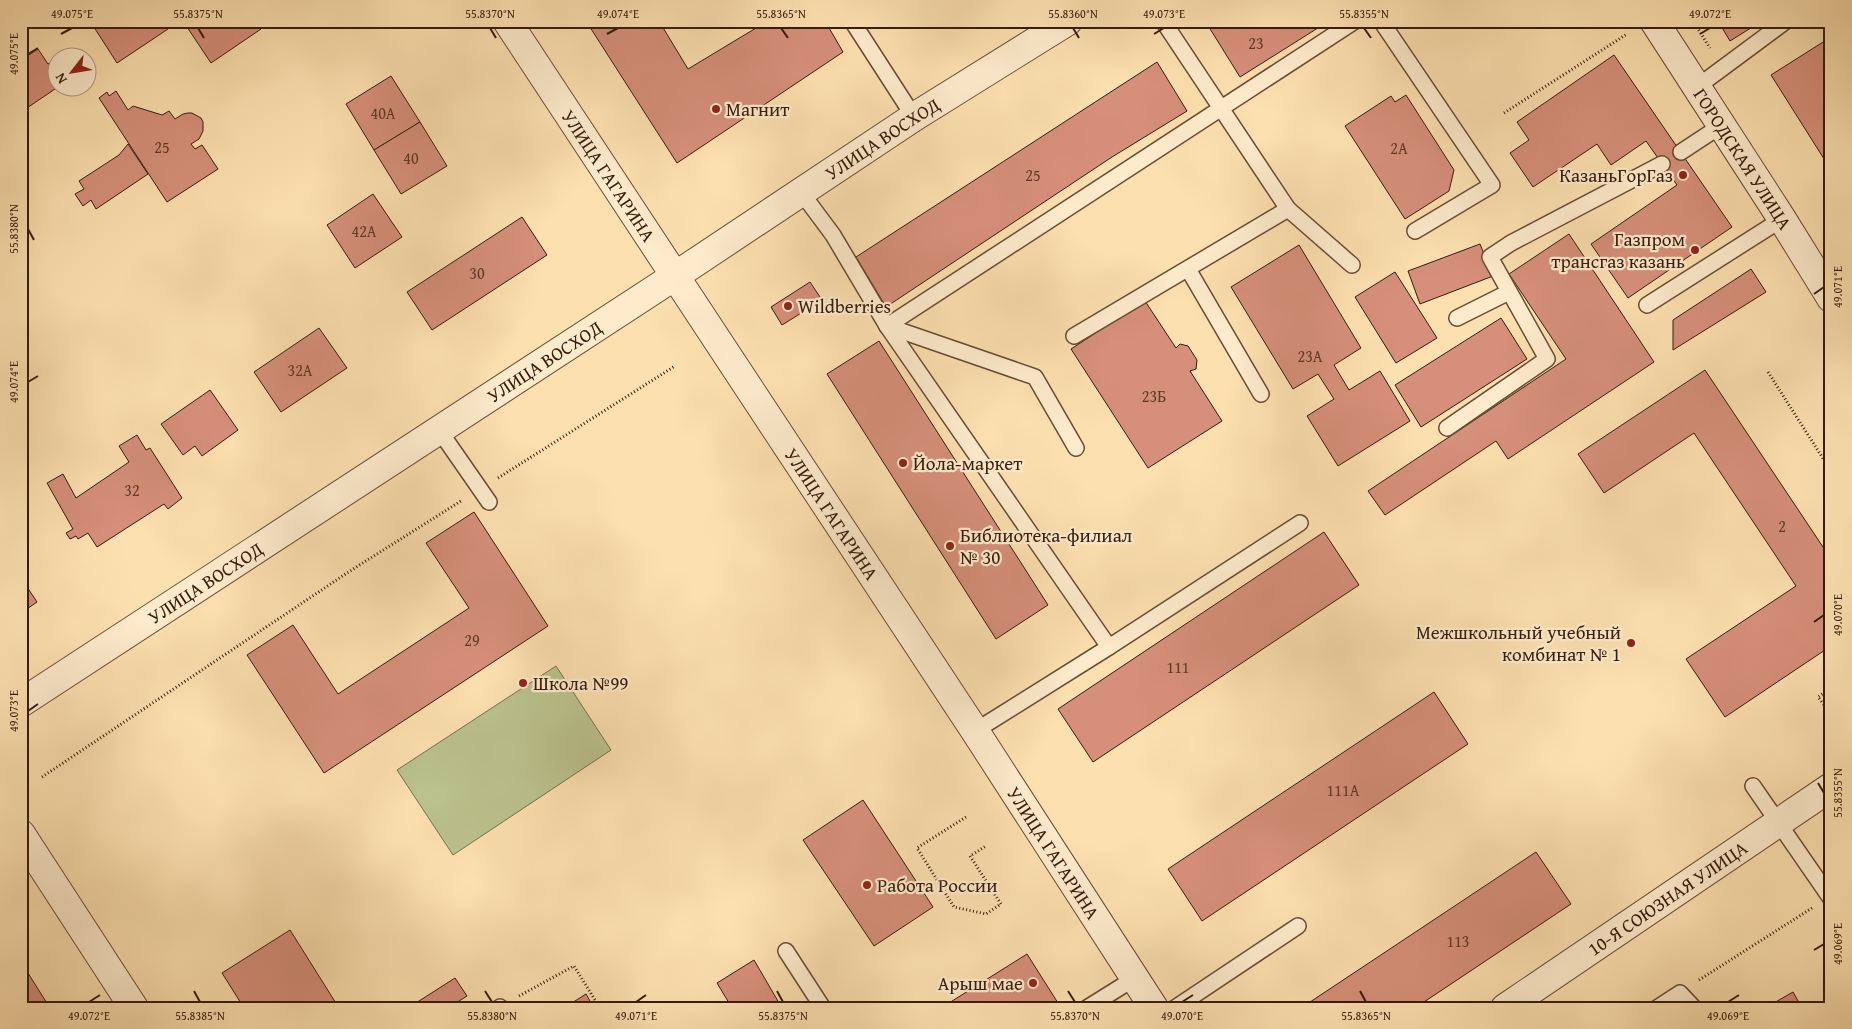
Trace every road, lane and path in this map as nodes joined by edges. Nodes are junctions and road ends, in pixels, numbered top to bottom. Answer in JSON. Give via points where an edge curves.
{"nodes":[{"id":1,"x":508,"y":21,"type":"edge"},
{"id":2,"x":852,"y":21,"type":"edge"},
{"id":3,"x":1068,"y":21,"type":"edge"},
{"id":4,"x":1163,"y":21,"type":"edge"},
{"id":5,"x":1355,"y":21,"type":"edge"},
{"id":6,"x":1381,"y":21,"type":"edge"},
{"id":7,"x":1786,"y":21,"type":"edge"},
{"id":8,"x":1642,"y":26,"type":"edge"},
{"id":9,"x":1697,"y":87,"type":"junction"},
{"id":10,"x":1221,"y":107,"type":"junction"},
{"id":11,"x":1504,"y":113,"type":"dead end"},
{"id":12,"x":914,"y":117,"type":"junction"},
{"id":13,"x":1722,"y":125,"type":"junction"},
{"id":14,"x":1681,"y":152,"type":"dead end"},
{"id":15,"x":1662,"y":164,"type":"dead end"},
{"id":16,"x":802,"y":192,"type":"junction"},
{"id":17,"x":1288,"y":209,"type":"junction"},
{"id":18,"x":1782,"y":219,"type":"junction"},
{"id":19,"x":1415,"y":231,"type":"dead end"},
{"id":20,"x":1352,"y":265,"type":"dead end"},
{"id":21,"x":1188,"y":269,"type":"junction"},
{"id":22,"x":675,"y":276,"type":"junction"},
{"id":23,"x":1509,"y":292,"type":"junction"},
{"id":24,"x":1831,"y":298,"type":"edge"},
{"id":25,"x":1647,"y":305,"type":"dead end"},
{"id":26,"x":1457,"y":318,"type":"dead end"},
{"id":27,"x":887,"y":326,"type":"junction"},
{"id":28,"x":1074,"y":336,"type":"dead end"},
{"id":29,"x":675,"y":366,"type":"dead end"},
{"id":30,"x":1768,"y":372,"type":"dead end"},
{"id":31,"x":1261,"y":394,"type":"dead end"},
{"id":32,"x":1447,"y":428,"type":"dead end"},
{"id":33,"x":439,"y":430,"type":"junction"},
{"id":34,"x":1076,"y":448,"type":"dead end"},
{"id":35,"x":1831,"y":470,"type":"edge"},
{"id":36,"x":480,"y":489,"type":"junction"},
{"id":37,"x":489,"y":502,"type":"dead end"},
{"id":38,"x":1300,"y":523,"type":"dead end"},
{"id":39,"x":1108,"y":647,"type":"junction"},
{"id":40,"x":1831,"y":688,"type":"edge"},
{"id":41,"x":21,"y":703,"type":"edge"},
{"id":42,"x":1831,"y":714,"type":"edge"},
{"id":43,"x":975,"y":731,"type":"junction"},
{"id":44,"x":42,"y":777,"type":"dead end"},
{"id":45,"x":1753,"y":786,"type":"dead end"},
{"id":46,"x":1831,"y":787,"type":"edge"},
{"id":47,"x":966,"y":817,"type":"dead end"},
{"id":48,"x":1779,"y":822,"type":"junction"},
{"id":49,"x":21,"y":834,"type":"edge"},
{"id":50,"x":986,"y":846,"type":"dead end"},
{"id":51,"x":1830,"y":897,"type":"edge"},
{"id":52,"x":1298,"y":926,"type":"dead end"},
{"id":53,"x":786,"y":951,"type":"dead end"},
{"id":54,"x":1135,"y":978,"type":"junction"},
{"id":55,"x":1680,"y":993,"type":"junction"},
{"id":56,"x":500,"y":1007,"type":"edge"},
{"id":57,"x":134,"y":1008,"type":"edge"},
{"id":58,"x":600,"y":1008,"type":"edge"},
{"id":59,"x":823,"y":1008,"type":"edge"},
{"id":60,"x":1087,"y":1008,"type":"edge"},
{"id":61,"x":1154,"y":1008,"type":"edge"},
{"id":62,"x":1175,"y":1008,"type":"edge"},
{"id":63,"x":1504,"y":1008,"type":"edge"},
{"id":64,"x":1656,"y":1008,"type":"edge"},
{"id":65,"x":1694,"y":1008,"type":"edge"}],
"edges":[{"from":1,"to":22,"type":"street","name":"УЛИЦА ГАГАРИНА"},
{"from":2,"to":12,"type":"lane"},
{"from":3,"to":12,"type":"street","name":"УЛИЦА ВОСХОД"},
{"from":4,"to":10,"type":"lane"},
{"from":5,"to":10,"type":"lane"},
{"from":6,"to":19,"type":"lane","via":[[1492,185]]},
{"from":7,"to":9,"type":"lane"},
{"from":8,"to":9,"type":"street","name":"ГОРОДСКАЯ УЛИЦА"},
{"from":8,"to":11,"type":"path"},
{"from":9,"to":13,"type":"street","name":"ГОРОДСКАЯ УЛИЦА"},
{"from":10,"to":17,"type":"lane"},
{"from":10,"to":27,"type":"lane"},
{"from":12,"to":16,"type":"street","name":"УЛИЦА ВОСХОД"},
{"from":13,"to":14,"type":"lane"},
{"from":13,"to":18,"type":"street","name":"ГОРОДСКАЯ УЛИЦА"},
{"from":15,"to":23,"type":"lane","via":[[1490,257]]},
{"from":16,"to":22,"type":"street","name":"УЛИЦА ВОСХОД"},
{"from":16,"to":27,"type":"lane","via":[[833,235]]},
{"from":17,"to":20,"type":"lane"},
{"from":17,"to":21,"type":"lane"},
{"from":18,"to":24,"type":"street","name":"ГОРОДСКАЯ УЛИЦА"},
{"from":18,"to":25,"type":"lane"},
{"from":21,"to":28,"type":"lane"},
{"from":21,"to":31,"type":"lane"},
{"from":22,"to":33,"type":"street","name":"УЛИЦА ВОСХОД"},
{"from":22,"to":43,"type":"street","name":"УЛИЦА ГАГАРИНА"},
{"from":23,"to":26,"type":"lane"},
{"from":23,"to":32,"type":"lane","via":[[1547,360]]},
{"from":27,"to":34,"type":"lane","via":[[1035,377]]},
{"from":27,"to":39,"type":"lane"},
{"from":29,"to":36,"type":"path"},
{"from":30,"to":35,"type":"path"},
{"from":33,"to":36,"type":"lane"},
{"from":33,"to":41,"type":"street","name":"УЛИЦА ВОСХОД"},
{"from":36,"to":37,"type":"lane"},
{"from":36,"to":44,"type":"path","via":[[350,571]]},
{"from":38,"to":39,"type":"lane"},
{"from":39,"to":43,"type":"lane"},
{"from":40,"to":42,"type":"path","via":[[1818,697]]},
{"from":43,"to":54,"type":"street","name":"УЛИЦА ГАГАРИНА"},
{"from":45,"to":48,"type":"lane"},
{"from":46,"to":48,"type":"street","name":"10-Я СОЮЗНАЯ УЛИЦА"},
{"from":47,"to":50,"type":"path","via":[[917,848],[954,907],[986,914],[1001,904],[970,856]]},
{"from":48,"to":51,"type":"lane"},
{"from":48,"to":63,"type":"street","name":"10-Я СОЮЗНАЯ УЛИЦА"},
{"from":49,"to":57,"type":"street"},
{"from":51,"to":55,"type":"path"},
{"from":52,"to":62,"type":"lane"},
{"from":53,"to":59,"type":"lane"},
{"from":54,"to":60,"type":"lane"},
{"from":54,"to":61,"type":"street","name":"УЛИЦА ГАГАРИНА"},
{"from":55,"to":64,"type":"lane"},
{"from":55,"to":65,"type":"lane"},
{"from":56,"to":58,"type":"path","via":[[574,966]]}]}
